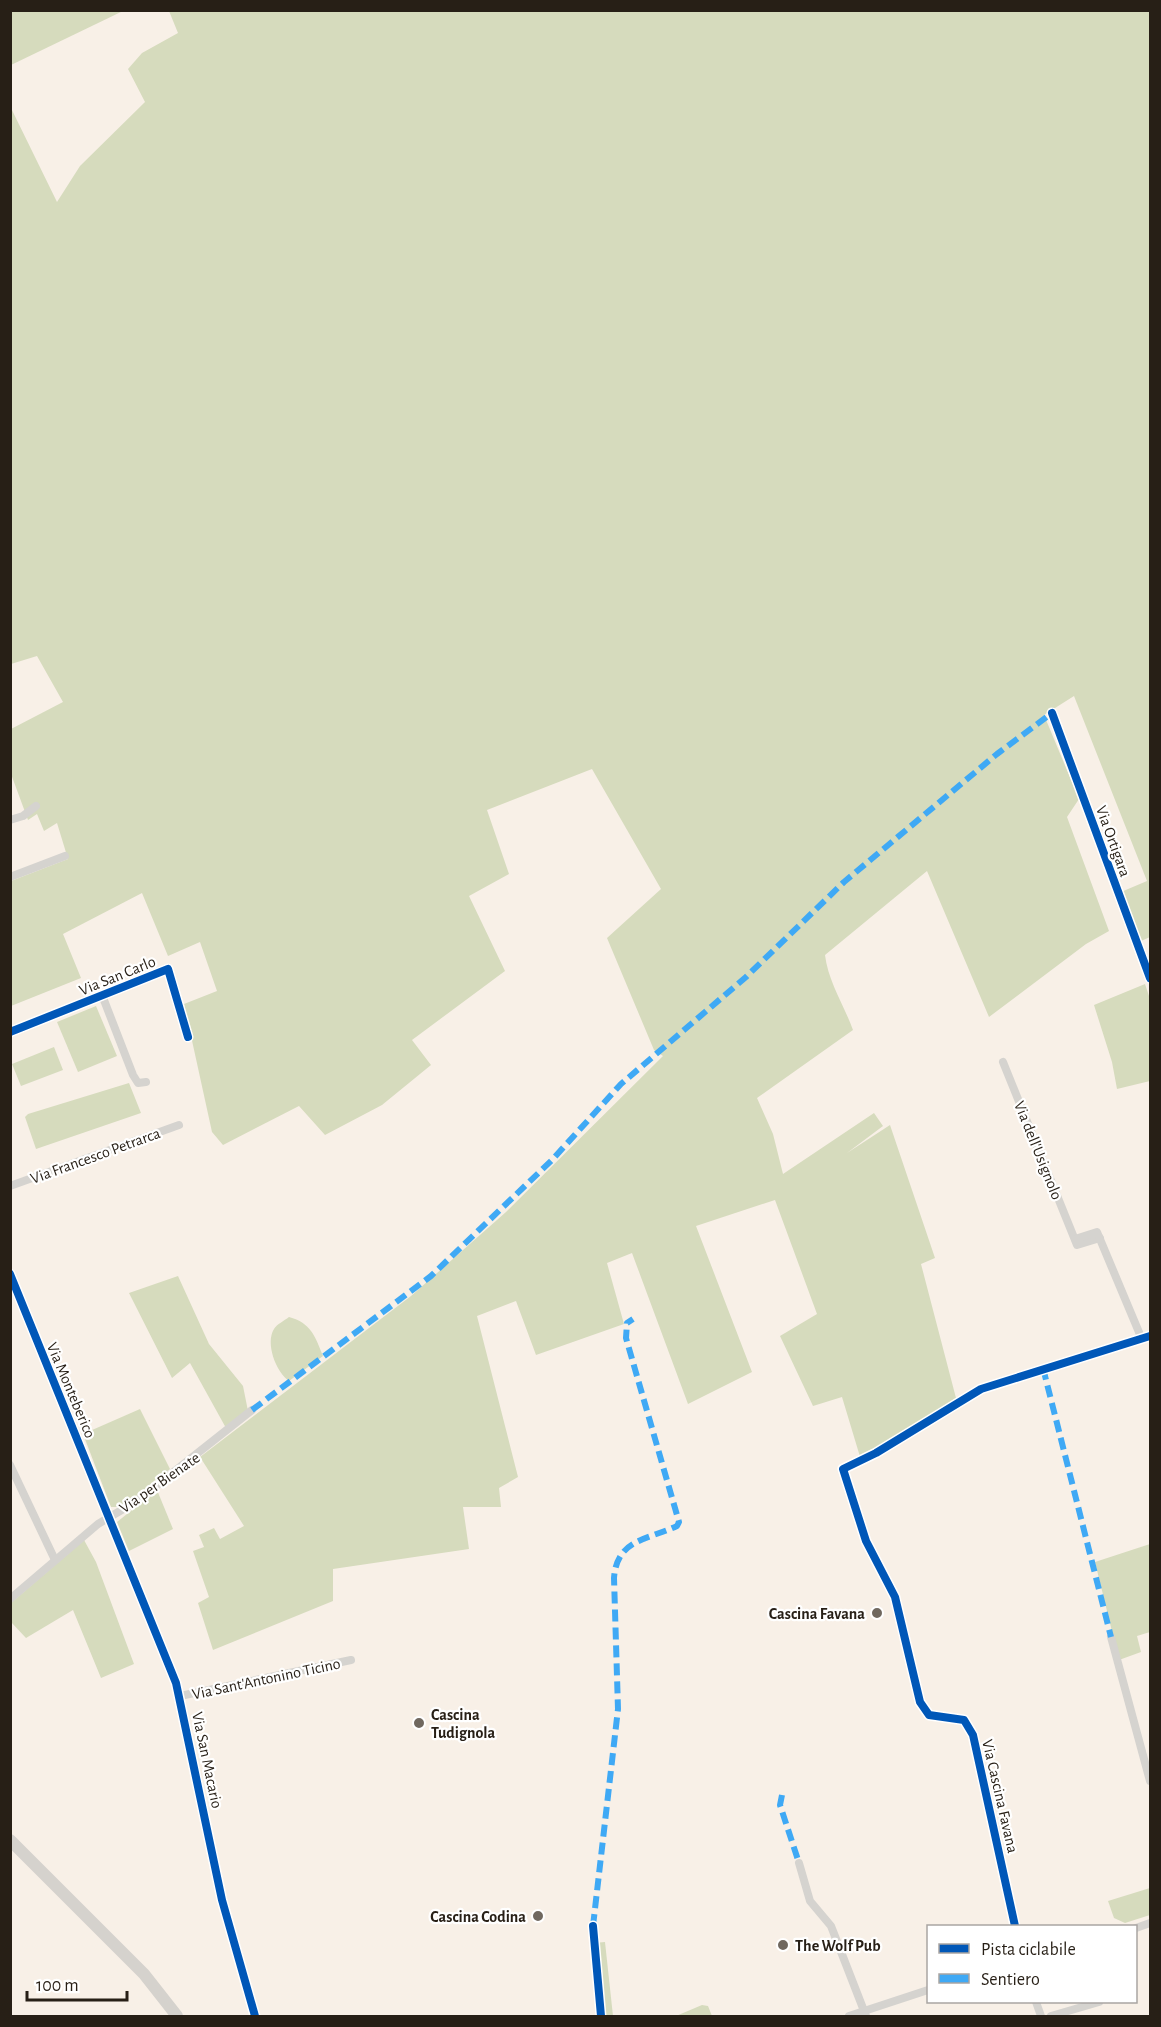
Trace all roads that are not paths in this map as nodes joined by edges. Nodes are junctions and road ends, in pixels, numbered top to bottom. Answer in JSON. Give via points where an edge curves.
{"nodes":[{"id":1,"x":1052,"y":713,"type":"dead end"},
{"id":2,"x":36,"y":806,"type":"dead end"},
{"id":3,"x":10,"y":820,"type":"edge"},
{"id":4,"x":65,"y":856,"type":"dead end"},
{"id":5,"x":10,"y":877,"type":"edge"},
{"id":6,"x":1150,"y":978,"type":"edge"},
{"id":7,"x":102,"y":995,"type":"junction"},
{"id":8,"x":10,"y":1032,"type":"edge"},
{"id":9,"x":188,"y":1037,"type":"dead end"},
{"id":10,"x":1004,"y":1062,"type":"dead end"},
{"id":11,"x":146,"y":1082,"type":"dead end"},
{"id":12,"x":179,"y":1125,"type":"dead end"},
{"id":13,"x":10,"y":1185,"type":"edge"},
{"id":14,"x":10,"y":1274,"type":"edge"},
{"id":15,"x":13,"y":1289,"type":"edge"},
{"id":16,"x":1150,"y":1336,"type":"edge"},
{"id":17,"x":1141,"y":1337,"type":"junction"},
{"id":18,"x":252,"y":1410,"type":"dead end"},
{"id":19,"x":10,"y":1465,"type":"edge"},
{"id":20,"x":110,"y":1516,"type":"junction"},
{"id":21,"x":55,"y":1560,"type":"junction"},
{"id":22,"x":10,"y":1599,"type":"edge"},
{"id":23,"x":1111,"y":1637,"type":"dead end"},
{"id":24,"x":351,"y":1660,"type":"dead end"},
{"id":25,"x":180,"y":1696,"type":"junction"},
{"id":26,"x":1150,"y":1781,"type":"edge"},
{"id":27,"x":10,"y":1840,"type":"edge"},
{"id":28,"x":799,"y":1863,"type":"dead end"},
{"id":29,"x":1015,"y":1925,"type":"edge"},
{"id":30,"x":593,"y":1926,"type":"dead end"},
{"id":31,"x":927,"y":1990,"type":"edge"},
{"id":32,"x":1093,"y":2003,"type":"edge"},
{"id":33,"x":865,"y":2014,"type":"edge"},
{"id":34,"x":177,"y":2016,"type":"edge"},
{"id":35,"x":255,"y":2016,"type":"edge"},
{"id":36,"x":601,"y":2016,"type":"edge"},
{"id":37,"x":849,"y":2016,"type":"edge"},
{"id":38,"x":1052,"y":2016,"type":"edge"}],
"edges":[{"from":1,"to":6,"type":"street","name":"Via Ortigara"},
{"from":2,"to":3,"type":"street"},
{"from":4,"to":5,"type":"street"},
{"from":7,"to":8,"type":"street","name":"Via San Carlo"},
{"from":7,"to":9,"type":"street","name":"Via San Carlo","via":[[168,969]]},
{"from":7,"to":11,"type":"street","name":"Via San Carlo","via":[[135,1080]]},
{"from":10,"to":17,"type":"street","name":"Via dell'Usignolo","via":[[1075,1239],[1078,1245],[1100,1238]]},
{"from":12,"to":13,"type":"street","name":"Via Francesco Petrarca"},
{"from":14,"to":15,"type":"street","name":"Via Monteberico"},
{"from":15,"to":20,"type":"street","name":"Via Monteberico"},
{"from":16,"to":17,"type":"street"},
{"from":17,"to":29,"type":"street","name":"Via Cascina Favana","via":[[981,1389],[843,1469],[866,1541],[895,1597],[920,1702],[928,1715],[964,1720],[973,1735]]},
{"from":18,"to":20,"type":"street","name":"Via per Bienate","via":[[137,1502]]},
{"from":19,"to":21,"type":"street"},
{"from":20,"to":21,"type":"street","name":"Via per Bienate"},
{"from":20,"to":25,"type":"street","name":"Via San Macario"},
{"from":21,"to":22,"type":"street","name":"Via per Bienate"},
{"from":23,"to":26,"type":"street"},
{"from":24,"to":25,"type":"street","name":"Via Sant'Antonino Ticino"},
{"from":25,"to":35,"type":"street","name":"Via San Macario","via":[[222,1899]]},
{"from":27,"to":34,"type":"main road","via":[[140,1969]]},
{"from":28,"to":33,"type":"street","via":[[810,1900],[831,1926]]},
{"from":30,"to":36,"type":"street"},
{"from":31,"to":33,"type":"street"},
{"from":32,"to":38,"type":"street"},
{"from":33,"to":37,"type":"street"}]}
